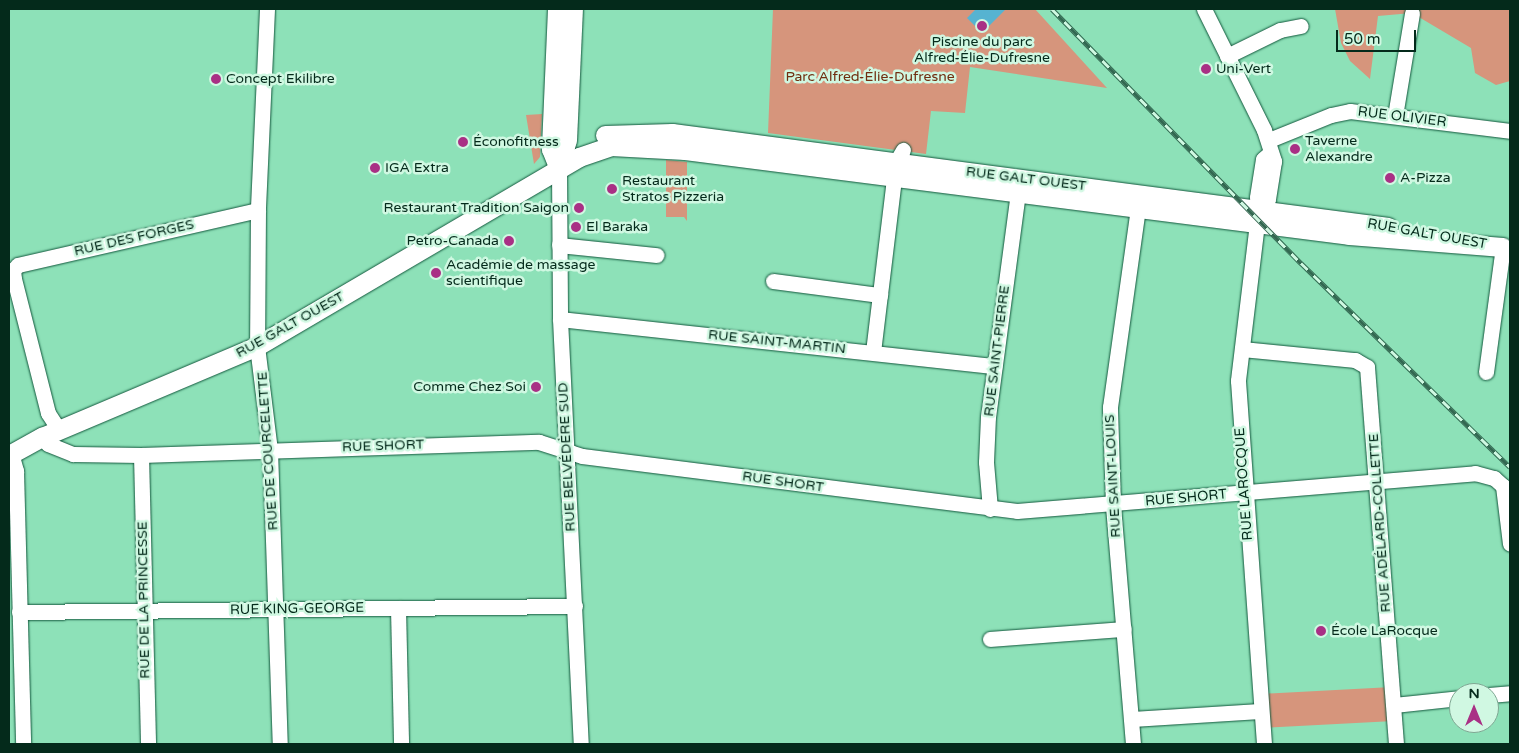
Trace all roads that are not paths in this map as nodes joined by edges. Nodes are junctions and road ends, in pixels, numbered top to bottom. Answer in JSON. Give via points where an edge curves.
{"nodes":[{"id":1,"x":267,"y":9,"type":"edge"},
{"id":2,"x":557,"y":9,"type":"edge"},
{"id":3,"x":572,"y":9,"type":"edge"},
{"id":4,"x":1210,"y":11,"type":"edge"},
{"id":5,"x":1412,"y":12,"type":"dead end"},
{"id":6,"x":1301,"y":26,"type":"dead end"},
{"id":7,"x":1226,"y":56,"type":"junction"},
{"id":8,"x":1395,"y":116,"type":"junction"},
{"id":9,"x":1510,"y":131,"type":"edge"},
{"id":10,"x":1269,"y":147,"type":"junction"},
{"id":11,"x":898,"y":163,"type":"junction"},
{"id":12,"x":559,"y":169,"type":"junction"},
{"id":13,"x":1018,"y":193,"type":"junction"},
{"id":14,"x":1138,"y":208,"type":"junction"},
{"id":15,"x":258,"y":210,"type":"junction"},
{"id":16,"x":1258,"y":216,"type":"junction"},
{"id":17,"x":559,"y":245,"type":"junction"},
{"id":18,"x":1507,"y":248,"type":"edge"},
{"id":19,"x":656,"y":255,"type":"dead end"},
{"id":20,"x":774,"y":281,"type":"dead end"},
{"id":21,"x":880,"y":295,"type":"junction"},
{"id":22,"x":560,"y":319,"type":"junction"},
{"id":23,"x":257,"y":346,"type":"junction"},
{"id":24,"x":1242,"y":349,"type":"junction"},
{"id":25,"x":873,"y":352,"type":"junction"},
{"id":26,"x":994,"y":366,"type":"junction"},
{"id":27,"x":1486,"y":372,"type":"dead end"},
{"id":28,"x":54,"y":432,"type":"junction"},
{"id":29,"x":566,"y":448,"type":"junction"},
{"id":30,"x":270,"y":450,"type":"junction"},
{"id":31,"x":10,"y":454,"type":"edge"},
{"id":32,"x":73,"y":454,"type":"junction"},
{"id":33,"x":141,"y":455,"type":"junction"},
{"id":34,"x":1377,"y":483,"type":"junction"},
{"id":35,"x":1245,"y":493,"type":"junction"},
{"id":36,"x":1114,"y":505,"type":"junction"},
{"id":37,"x":990,"y":509,"type":"junction"},
{"id":38,"x":1510,"y":544,"type":"edge"},
{"id":39,"x":575,"y":606,"type":"junction"},
{"id":40,"x":398,"y":608,"type":"junction"},
{"id":41,"x":278,"y":609,"type":"junction"},
{"id":42,"x":144,"y":610,"type":"junction"},
{"id":43,"x":19,"y":612,"type":"junction"},
{"id":44,"x":1124,"y":629,"type":"junction"},
{"id":45,"x":990,"y":640,"type":"dead end"},
{"id":46,"x":1449,"y":699,"type":"edge"},
{"id":47,"x":1394,"y":705,"type":"junction"},
{"id":48,"x":1260,"y":711,"type":"junction"},
{"id":49,"x":1132,"y":719,"type":"junction"},
{"id":50,"x":23,"y":744,"type":"edge"},
{"id":51,"x":148,"y":744,"type":"edge"},
{"id":52,"x":280,"y":744,"type":"edge"},
{"id":53,"x":402,"y":744,"type":"edge"},
{"id":54,"x":581,"y":744,"type":"edge"},
{"id":55,"x":1133,"y":744,"type":"edge"},
{"id":56,"x":1264,"y":744,"type":"edge"},
{"id":57,"x":1396,"y":744,"type":"edge"}],
"edges":[{"from":1,"to":15,"type":"street","name":"RUE DE COURCELETTE"},
{"from":2,"to":12,"type":"main road","name":"RUE BELVÉDÈRE SUD","via":[[550,149]]},
{"from":3,"to":12,"type":"main road","name":"RUE BELVÉDÈRE SUD","via":[[567,140]]},
{"from":4,"to":7,"type":"street"},
{"from":5,"to":8,"type":"street"},
{"from":6,"to":7,"type":"street","via":[[1280,30]]},
{"from":7,"to":10,"type":"street"},
{"from":8,"to":9,"type":"street","name":"RUE OLIVIER"},
{"from":8,"to":10,"type":"street","name":"RUE OLIVIER","via":[[1350,111],[1331,115]]},
{"from":10,"to":16,"type":"street","name":"RUE LAROCQUE","via":[[1274,161],[1268,199]]},
{"from":11,"to":12,"type":"main road","name":"RUE GALT OUEST","via":[[634,145],[611,146],[588,153]]},
{"from":11,"to":13,"type":"main road","name":"RUE GALT OUEST"},
{"from":11,"to":16,"type":"main road","name":"RUE GALT OUEST"},
{"from":11,"to":21,"type":"street"},
{"from":12,"to":17,"type":"street","name":"RUE BELVÉDÈRE SUD"},
{"from":12,"to":23,"type":"main road","name":"RUE GALT OUEST"},
{"from":13,"to":14,"type":"main road","name":"RUE GALT OUEST"},
{"from":13,"to":26,"type":"street","name":"RUE SAINT-PIERRE"},
{"from":14,"to":16,"type":"main road","name":"RUE GALT OUEST"},
{"from":14,"to":36,"type":"street","name":"RUE SAINT-LOUIS","via":[[1110,407]]},
{"from":15,"to":23,"type":"street","name":"RUE DE COURCELETTE"},
{"from":15,"to":28,"type":"street","name":"RUE DES FORGES","via":[[18,265],[13,270]]},
{"from":16,"to":18,"type":"main road","name":"RUE GALT OUEST","via":[[1351,220]]},
{"from":16,"to":24,"type":"street","name":"RUE LAROCQUE"},
{"from":17,"to":19,"type":"street"},
{"from":17,"to":22,"type":"street","name":"RUE BELVÉDÈRE SUD"},
{"from":18,"to":27,"type":"street"},
{"from":20,"to":21,"type":"street"},
{"from":21,"to":25,"type":"street"},
{"from":22,"to":25,"type":"street","name":"RUE SAINT-MARTIN"},
{"from":22,"to":29,"type":"street","name":"RUE BELVÉDÈRE SUD"},
{"from":23,"to":28,"type":"main road","name":"RUE GALT OUEST"},
{"from":23,"to":30,"type":"street","name":"RUE DE COURCELETTE"},
{"from":24,"to":34,"type":"street","name":"RUE ADÉLARD-COLLETTE","via":[[1363,362],[1369,374]]},
{"from":24,"to":35,"type":"street","name":"RUE LAROCQUE","via":[[1238,405]]},
{"from":25,"to":26,"type":"street","name":"RUE SAINT-MARTIN"},
{"from":26,"to":37,"type":"street","name":"RUE SAINT-PIERRE","via":[[987,438]]},
{"from":28,"to":31,"type":"main road","name":"RUE GALT OUEST"},
{"from":28,"to":32,"type":"street"},
{"from":28,"to":32,"type":"street","name":"RUE SHORT","via":[[48,444]]},
{"from":29,"to":30,"type":"street","name":"RUE SHORT","via":[[539,442]]},
{"from":29,"to":37,"type":"street","name":"RUE SHORT","via":[[582,456]]},
{"from":29,"to":39,"type":"street","name":"RUE BELVÉDÈRE SUD"},
{"from":30,"to":33,"type":"street","name":"RUE SHORT"},
{"from":30,"to":41,"type":"street","name":"RUE DE COURCELETTE"},
{"from":31,"to":43,"type":"street","via":[[16,471]]},
{"from":32,"to":33,"type":"street","name":"RUE SHORT"},
{"from":33,"to":42,"type":"street","name":"RUE DE LA PRINCESSE"},
{"from":34,"to":35,"type":"street","name":"RUE SHORT"},
{"from":34,"to":38,"type":"street","name":"RUE SHORT","via":[[1475,473],[1494,478],[1506,494]]},
{"from":34,"to":47,"type":"street","name":"RUE ADÉLARD-COLLETTE"},
{"from":35,"to":36,"type":"street","name":"RUE SHORT"},
{"from":35,"to":48,"type":"street","name":"RUE LAROCQUE"},
{"from":36,"to":37,"type":"street","name":"RUE SHORT","via":[[1018,511]]},
{"from":36,"to":44,"type":"street","name":"RUE SAINT-LOUIS"},
{"from":39,"to":40,"type":"street","name":"RUE KING-GEORGE"},
{"from":39,"to":54,"type":"street","name":"RUE BELVÉDÈRE SUD"},
{"from":40,"to":41,"type":"street","name":"RUE KING-GEORGE"},
{"from":40,"to":53,"type":"street"},
{"from":41,"to":42,"type":"street","name":"RUE KING-GEORGE"},
{"from":41,"to":52,"type":"street","name":"RUE DE COURCELETTE"},
{"from":42,"to":43,"type":"street","name":"RUE KING-GEORGE"},
{"from":42,"to":51,"type":"street","name":"RUE DE LA PRINCESSE"},
{"from":43,"to":50,"type":"street"},
{"from":44,"to":45,"type":"street"},
{"from":44,"to":49,"type":"street","name":"RUE SAINT-LOUIS"},
{"from":46,"to":47,"type":"street"},
{"from":47,"to":57,"type":"street","name":"RUE ADÉLARD-COLLETTE"},
{"from":48,"to":49,"type":"street"},
{"from":48,"to":56,"type":"street","name":"RUE LAROCQUE"},
{"from":49,"to":55,"type":"street","name":"RUE SAINT-LOUIS"}]}
